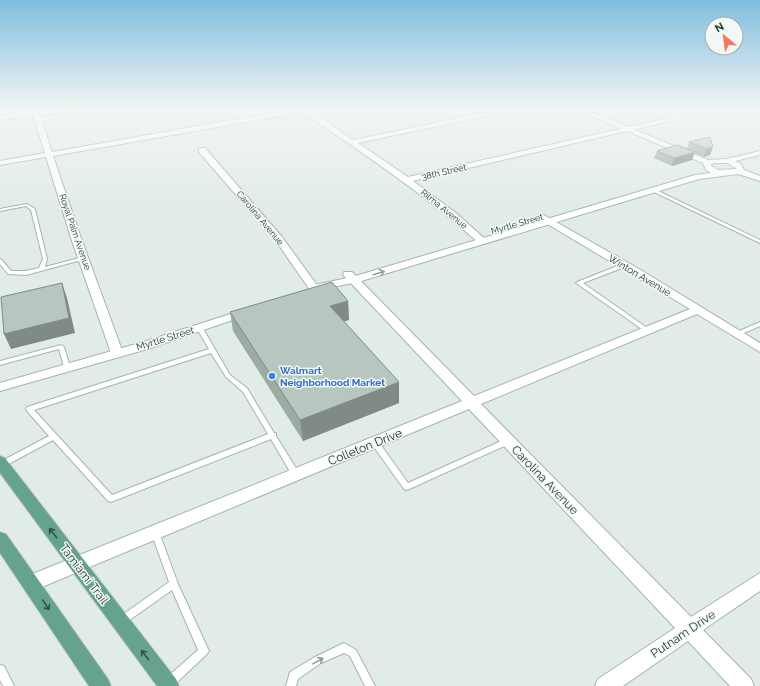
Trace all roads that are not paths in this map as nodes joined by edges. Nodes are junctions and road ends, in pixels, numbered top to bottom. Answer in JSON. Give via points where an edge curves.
{"nodes":[{"id":1,"x":45,"y":142,"type":"edge"},
{"id":2,"x":118,"y":142,"type":"edge"},
{"id":3,"x":352,"y":142,"type":"edge"},
{"id":4,"x":574,"y":142,"type":"edge"},
{"id":5,"x":661,"y":142,"type":"edge"},
{"id":6,"x":202,"y":150,"type":"dead end"},
{"id":7,"x":760,"y":153,"type":"edge"},
{"id":8,"x":49,"y":154,"type":"junction"},
{"id":9,"x":760,"y":158,"type":"edge"},
{"id":10,"x":726,"y":161,"type":"junction"},
{"id":11,"x":0,"y":163,"type":"edge"},
{"id":12,"x":709,"y":163,"type":"junction"},
{"id":13,"x":738,"y":171,"type":"junction"},
{"id":14,"x":725,"y":173,"type":"junction"},
{"id":15,"x":760,"y":179,"type":"edge"},
{"id":16,"x":407,"y":180,"type":"junction"},
{"id":17,"x":760,"y":183,"type":"edge"},
{"id":18,"x":653,"y":190,"type":"junction"},
{"id":19,"x":0,"y":210,"type":"edge"},
{"id":20,"x":546,"y":219,"type":"junction"},
{"id":21,"x":479,"y":238,"type":"junction"},
{"id":22,"x":760,"y":242,"type":"edge"},
{"id":23,"x":83,"y":258,"type":"junction"},
{"id":24,"x":0,"y":261,"type":"edge"},
{"id":25,"x":625,"y":265,"type":"junction"},
{"id":26,"x":41,"y":268,"type":"junction"},
{"id":27,"x":351,"y":277,"type":"junction"},
{"id":28,"x":314,"y":288,"type":"junction"},
{"id":29,"x":302,"y":293,"type":"edge"},
{"id":30,"x":255,"y":309,"type":"edge"},
{"id":31,"x":698,"y":310,"type":"junction"},
{"id":32,"x":760,"y":324,"type":"edge"},
{"id":33,"x":199,"y":327,"type":"junction"},
{"id":34,"x":648,"y":331,"type":"junction"},
{"id":35,"x":738,"y":334,"type":"junction"},
{"id":36,"x":760,"y":348,"type":"edge"},
{"id":37,"x":213,"y":350,"type":"junction"},
{"id":38,"x":117,"y":353,"type":"junction"},
{"id":39,"x":0,"y":363,"type":"edge"},
{"id":40,"x":67,"y":367,"type":"junction"},
{"id":41,"x":0,"y":387,"type":"edge"},
{"id":42,"x":472,"y":404,"type":"junction"},
{"id":43,"x":274,"y":435,"type":"junction"},
{"id":44,"x":54,"y":436,"type":"junction"},
{"id":45,"x":508,"y":441,"type":"junction"},
{"id":46,"x":375,"y":443,"type":"junction"},
{"id":47,"x":1,"y":463,"type":"edge"},
{"id":48,"x":296,"y":475,"type":"junction"},
{"id":49,"x":156,"y":532,"type":"junction"},
{"id":50,"x":0,"y":539,"type":"edge"},
{"id":51,"x":77,"y":564,"type":"junction"},
{"id":52,"x":760,"y":581,"type":"edge"},
{"id":53,"x":31,"y":583,"type":"junction"},
{"id":54,"x":174,"y":584,"type":"junction"},
{"id":55,"x":120,"y":621,"type":"junction"},
{"id":56,"x":689,"y":630,"type":"junction"},
{"id":57,"x":0,"y":670,"type":"edge"},
{"id":58,"x":168,"y":685,"type":"edge"},
{"id":59,"x":9,"y":686,"type":"edge"},
{"id":60,"x":101,"y":686,"type":"edge"},
{"id":61,"x":291,"y":686,"type":"edge"},
{"id":62,"x":370,"y":686,"type":"edge"},
{"id":63,"x":605,"y":686,"type":"edge"},
{"id":64,"x":744,"y":686,"type":"edge"}],
"edges":[{"from":1,"to":8,"type":"street","name":"Royal Palm Avenue"},
{"from":2,"to":8,"type":"street"},
{"from":3,"to":16,"type":"street","name":"Rilma Avenue"},
{"from":4,"to":16,"type":"street","name":"38th Street"},
{"from":5,"to":12,"type":"street"},
{"from":6,"to":28,"type":"street","name":"Carolina Avenue","via":[[279,239]]},
{"from":7,"to":10,"type":"street"},
{"from":8,"to":11,"type":"street"},
{"from":8,"to":23,"type":"street","name":"Royal Palm Avenue"},
{"from":9,"to":13,"type":"street"},
{"from":10,"to":12,"type":"street"},
{"from":10,"to":13,"type":"street"},
{"from":12,"to":14,"type":"street","via":[[712,170]]},
{"from":12,"to":20,"type":"street","name":"Myrtle Street","via":[[699,172]]},
{"from":13,"to":14,"type":"street"},
{"from":13,"to":15,"type":"street"},
{"from":13,"to":17,"type":"street"},
{"from":14,"to":18,"type":"street","name":"Myrtle Street","via":[[698,177]]},
{"from":16,"to":21,"type":"street","name":"Rilma Avenue"},
{"from":18,"to":20,"type":"street","name":"Myrtle Street"},
{"from":18,"to":22,"type":"lane"},
{"from":19,"to":26,"type":"lane","via":[[27,205],[33,209],[45,259]]},
{"from":20,"to":21,"type":"street","name":"Myrtle Street"},
{"from":20,"to":25,"type":"street","name":"Winton Avenue"},
{"from":21,"to":27,"type":"street","name":"Myrtle Street"},
{"from":23,"to":26,"type":"lane"},
{"from":23,"to":38,"type":"street","name":"Royal Palm Avenue"},
{"from":24,"to":26,"type":"lane","via":[[10,273],[26,273]]},
{"from":25,"to":31,"type":"street","name":"Winton Avenue"},
{"from":25,"to":34,"type":"lane","via":[[579,283]]},
{"from":27,"to":28,"type":"street","name":"Myrtle Street"},
{"from":27,"to":42,"type":"street","name":"Carolina Avenue"},
{"from":28,"to":29,"type":"street","name":"Myrtle Street"},
{"from":30,"to":33,"type":"street","name":"Myrtle Street"},
{"from":31,"to":34,"type":"street","name":"Colleton Drive"},
{"from":31,"to":35,"type":"street","name":"Winton Avenue"},
{"from":32,"to":35,"type":"lane"},
{"from":33,"to":37,"type":"lane"},
{"from":33,"to":38,"type":"street","name":"Myrtle Street"},
{"from":34,"to":42,"type":"street","name":"Colleton Drive"},
{"from":35,"to":36,"type":"street","name":"Winton Avenue"},
{"from":37,"to":43,"type":"lane","via":[[228,376],[245,390]]},
{"from":37,"to":44,"type":"lane","via":[[30,410]]},
{"from":38,"to":40,"type":"street","name":"Myrtle Street"},
{"from":39,"to":40,"type":"lane","via":[[61,347]]},
{"from":40,"to":41,"type":"street","name":"Myrtle Street"},
{"from":42,"to":45,"type":"street","name":"Carolina Avenue"},
{"from":42,"to":46,"type":"street","name":"Colleton Drive"},
{"from":43,"to":44,"type":"lane","via":[[111,499]]},
{"from":43,"to":48,"type":"lane"},
{"from":44,"to":47,"type":"lane"},
{"from":45,"to":46,"type":"lane","via":[[407,487]]},
{"from":45,"to":56,"type":"street","name":"Carolina Avenue"},
{"from":46,"to":48,"type":"street","name":"Colleton Drive"},
{"from":51,"to":47,"type":"main road","name":"Tamiami Trail","one_way":true},
{"from":48,"to":49,"type":"street","name":"Colleton Drive"},
{"from":49,"to":51,"type":"street","name":"Colleton Drive"},
{"from":49,"to":54,"type":"lane"},
{"from":50,"to":53,"type":"main road"},
{"from":51,"to":53,"type":"street","name":"Colleton Drive"},
{"from":51,"to":55,"type":"main road","name":"Tamiami Trail"},
{"from":52,"to":56,"type":"street","name":"Putnam Drive"},
{"from":53,"to":60,"type":"main road","one_way":true},
{"from":54,"to":55,"type":"lane"},
{"from":54,"to":58,"type":"lane","via":[[204,651]]},
{"from":58,"to":55,"type":"main road","name":"Tamiami Trail","one_way":true},
{"from":56,"to":63,"type":"street","name":"Putnam Drive"},
{"from":56,"to":64,"type":"street","name":"Carolina Avenue"},
{"from":57,"to":59,"type":"lane"},
{"from":61,"to":62,"type":"lane","one_way":true,"via":[[294,676],[318,660],[344,648],[353,653]]}]}
